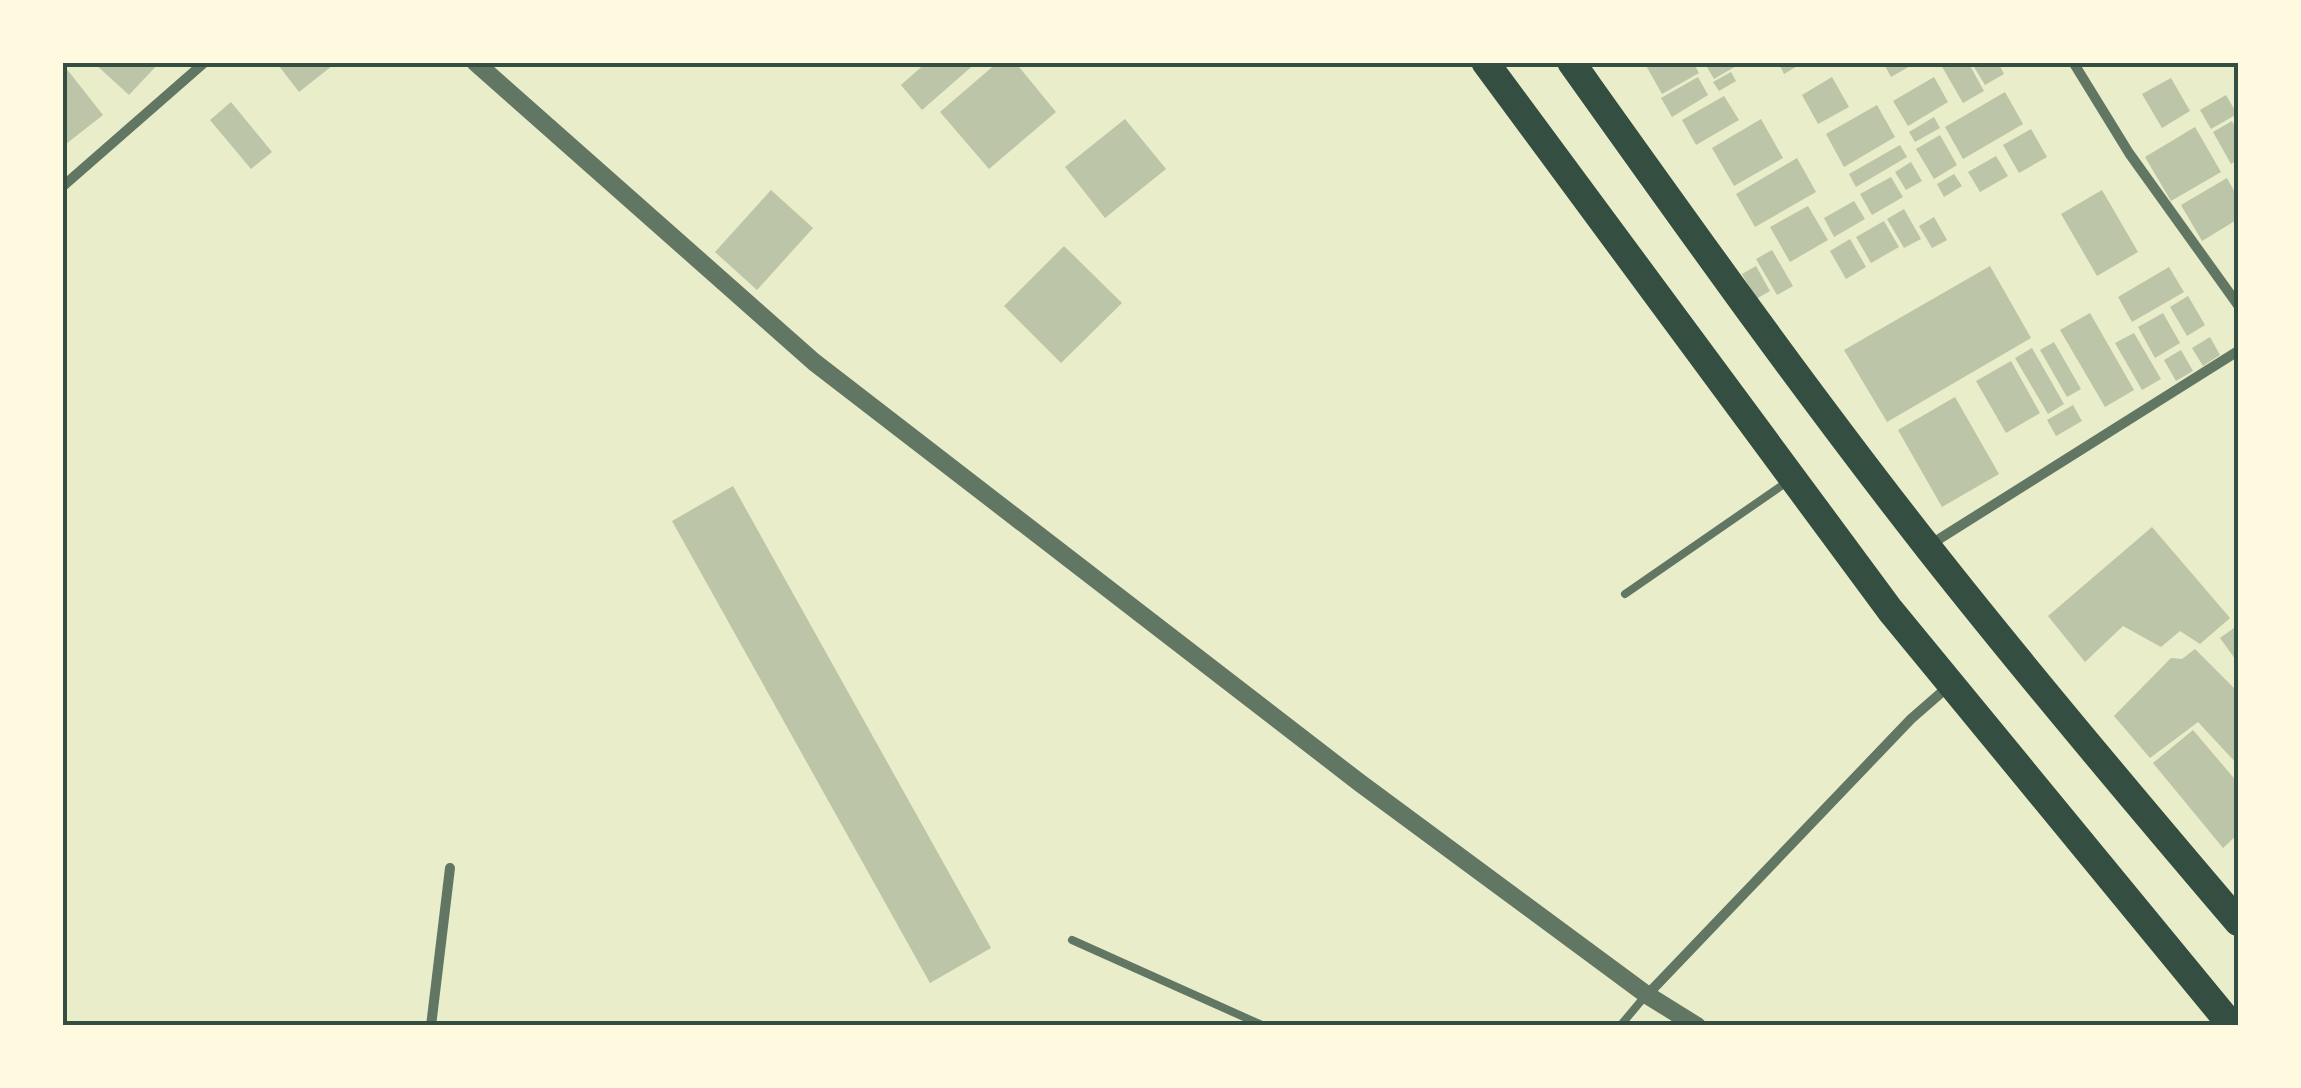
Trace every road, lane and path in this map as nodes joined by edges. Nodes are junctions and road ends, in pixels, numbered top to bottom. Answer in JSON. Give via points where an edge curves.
{"nodes":[{"id":1,"x":205,"y":62,"type":"edge"},
{"id":2,"x":1485,"y":62,"type":"edge"},
{"id":3,"x":1571,"y":62,"type":"edge"},
{"id":4,"x":2072,"y":62,"type":"edge"},
{"id":5,"x":479,"y":64,"type":"edge"},
{"id":6,"x":62,"y":187,"type":"edge"},
{"id":7,"x":2238,"y":306,"type":"edge"},
{"id":8,"x":2238,"y":351,"type":"edge"},
{"id":9,"x":1790,"y":480,"type":"junction"},
{"id":10,"x":1927,"y":546,"type":"junction"},
{"id":11,"x":1625,"y":594,"type":"dead end"},
{"id":12,"x":1950,"y":685,"type":"junction"},
{"id":13,"x":450,"y":868,"type":"dead end"},
{"id":14,"x":2238,"y":922,"type":"edge"},
{"id":15,"x":1072,"y":940,"type":"dead end"},
{"id":16,"x":1647,"y":995,"type":"junction"},
{"id":17,"x":431,"y":1026,"type":"edge"},
{"id":18,"x":1264,"y":1026,"type":"edge"},
{"id":19,"x":1620,"y":1026,"type":"edge"},
{"id":20,"x":1697,"y":1026,"type":"edge"},
{"id":21,"x":2232,"y":1026,"type":"edge"}],
"edges":[{"from":1,"to":6,"type":"street"},
{"from":2,"to":9,"type":"highway"},
{"from":3,"to":10,"type":"highway"},
{"from":4,"to":7,"type":"street"},
{"from":5,"to":16,"type":"street","via":[[814,362]]},
{"from":8,"to":10,"type":"street"},
{"from":9,"to":11,"type":"lane"},
{"from":9,"to":12,"type":"highway"},
{"from":10,"to":14,"type":"highway"},
{"from":12,"to":16,"type":"street"},
{"from":12,"to":21,"type":"highway"},
{"from":13,"to":17,"type":"street"},
{"from":15,"to":18,"type":"lane"},
{"from":16,"to":19,"type":"lane"},
{"from":16,"to":20,"type":"street"}]}
